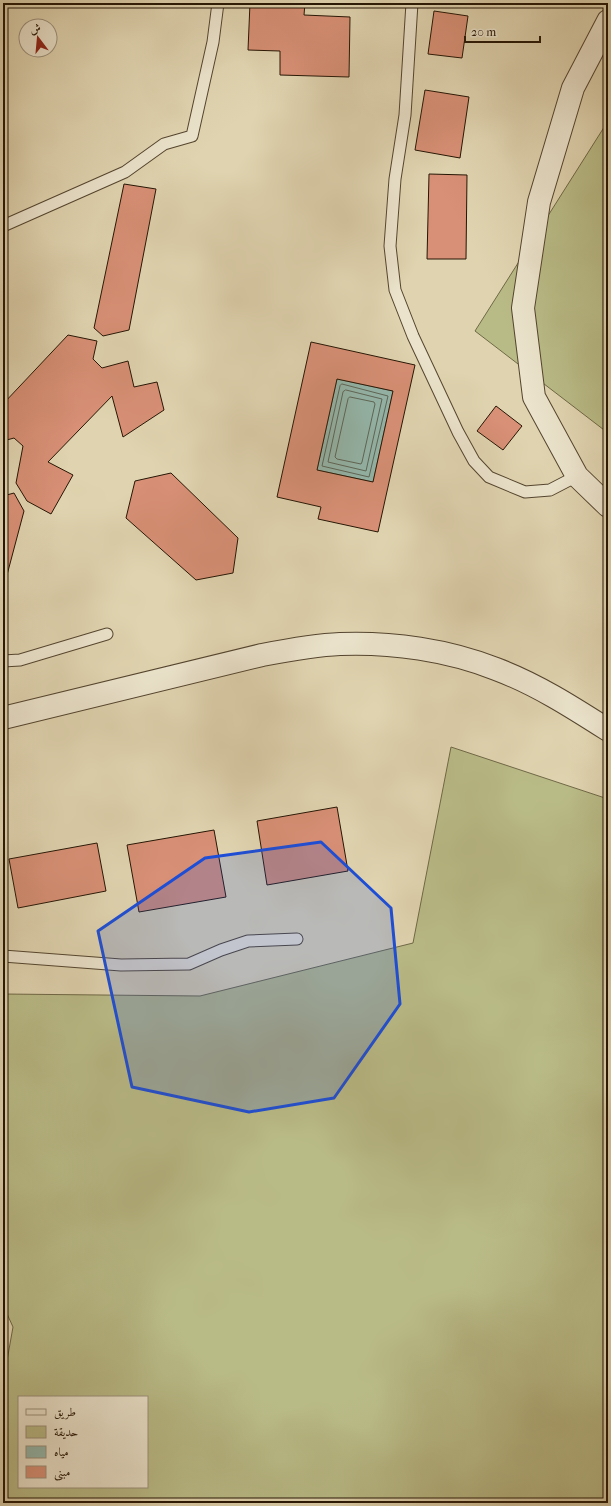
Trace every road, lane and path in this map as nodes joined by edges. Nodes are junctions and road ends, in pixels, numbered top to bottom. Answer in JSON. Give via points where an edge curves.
{"nodes":[{"id":1,"x":218,"y":3,"type":"edge"},
{"id":2,"x":412,"y":3,"type":"edge"},
{"id":3,"x":608,"y":21,"type":"edge"},
{"id":4,"x":3,"y":226,"type":"edge"},
{"id":5,"x":577,"y":476,"type":"junction"},
{"id":6,"x":608,"y":506,"type":"edge"},
{"id":7,"x":107,"y":634,"type":"dead end"},
{"id":8,"x":3,"y":661,"type":"edge"},
{"id":9,"x":3,"y":718,"type":"edge"},
{"id":10,"x":608,"y":730,"type":"edge"},
{"id":11,"x":298,"y":940,"type":"dead end"},
{"id":12,"x":3,"y":956,"type":"edge"}],
"edges":[{"from":1,"to":4,"type":"lane","via":[[213,42],[192,136],[164,144],[125,172]]},
{"from":2,"to":5,"type":"lane","via":[[405,115],[394,179],[390,246],[395,290],[413,336],[458,432],[474,461],[484,472],[489,477],[525,492],[550,490]]},
{"from":3,"to":5,"type":"street","via":[[572,88],[539,202],[522,308],[534,397]]},
{"from":5,"to":6,"type":"street"},
{"from":7,"to":8,"type":"lane","via":[[20,660]]},
{"from":9,"to":10,"type":"street","via":[[262,655],[340,644],[419,649],[495,668],[531,684]]},
{"from":11,"to":12,"type":"lane","via":[[248,942],[189,964],[121,965]]}]}
